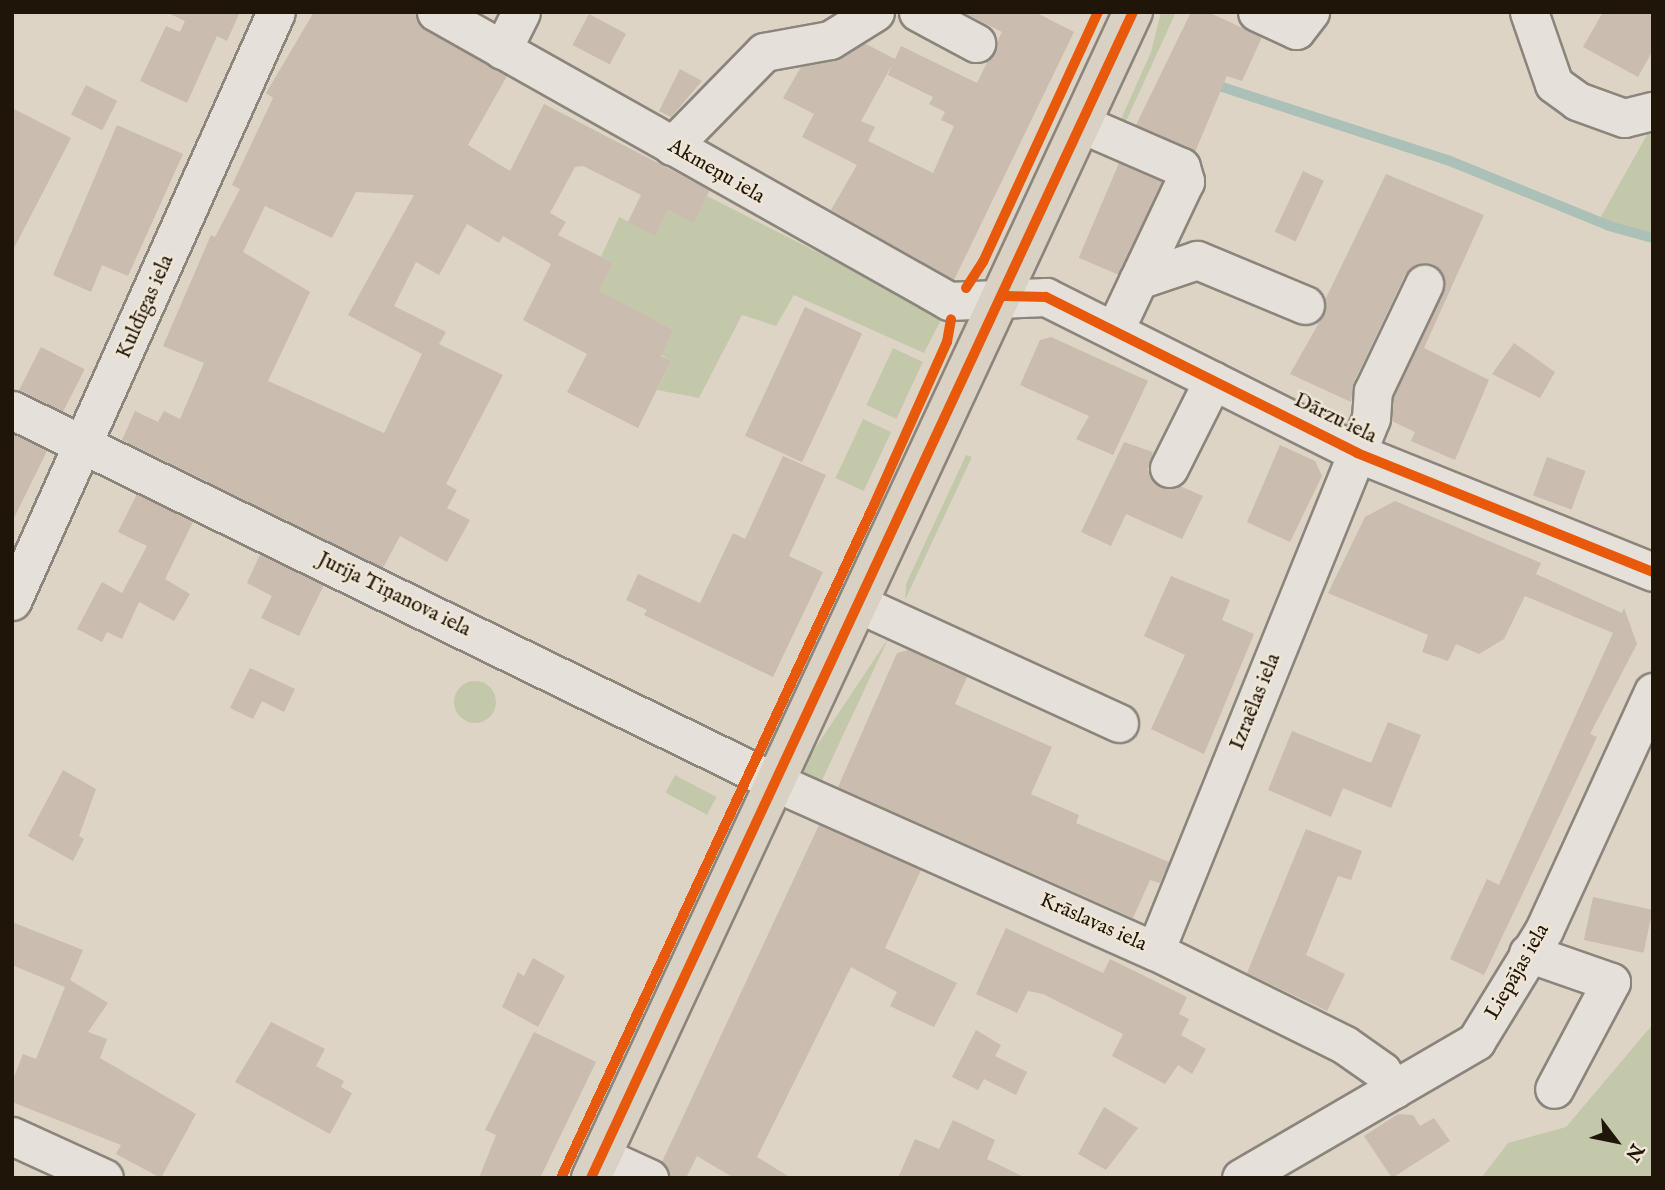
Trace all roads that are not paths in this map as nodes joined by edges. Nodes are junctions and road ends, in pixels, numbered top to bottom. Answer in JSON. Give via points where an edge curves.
{"nodes":[{"id":1,"x":276,"y":12,"type":"edge"},
{"id":2,"x":436,"y":12,"type":"edge"},
{"id":3,"x":521,"y":12,"type":"edge"},
{"id":4,"x":876,"y":12,"type":"edge"},
{"id":5,"x":918,"y":12,"type":"edge"},
{"id":6,"x":1133,"y":12,"type":"edge"},
{"id":7,"x":1257,"y":12,"type":"edge"},
{"id":8,"x":1310,"y":12,"type":"edge"},
{"id":9,"x":1529,"y":12,"type":"edge"},
{"id":10,"x":976,"y":43,"type":"dead end"},
{"id":11,"x":502,"y":50,"type":"junction"},
{"id":12,"x":1653,"y":111,"type":"edge"},
{"id":13,"x":1082,"y":124,"type":"junction"},
{"id":14,"x":672,"y":146,"type":"junction"},
{"id":15,"x":1138,"y":281,"type":"junction"},
{"id":16,"x":1424,"y":284,"type":"dead end"},
{"id":17,"x":1005,"y":296,"type":"junction"},
{"id":18,"x":1305,"y":305,"type":"dead end"},
{"id":19,"x":1115,"y":328,"type":"junction"},
{"id":20,"x":1213,"y":380,"type":"junction"},
{"id":21,"x":12,"y":410,"type":"edge"},
{"id":22,"x":83,"y":446,"type":"junction"},
{"id":23,"x":1357,"y":453,"type":"junction"},
{"id":24,"x":1168,"y":468,"type":"dead end"},
{"id":25,"x":1653,"y":572,"type":"edge"},
{"id":26,"x":12,"y":601,"type":"edge"},
{"id":27,"x":859,"y":604,"type":"junction"},
{"id":28,"x":1653,"y":692,"type":"edge"},
{"id":29,"x":1119,"y":723,"type":"dead end"},
{"id":30,"x":775,"y":782,"type":"junction"},
{"id":31,"x":1156,"y":951,"type":"junction"},
{"id":32,"x":1528,"y":953,"type":"junction"},
{"id":33,"x":1554,"y":1089,"type":"dead end"},
{"id":34,"x":1394,"y":1090,"type":"junction"},
{"id":35,"x":12,"y":1136,"type":"edge"},
{"id":36,"x":596,"y":1167,"type":"edge"},
{"id":37,"x":104,"y":1178,"type":"edge"},
{"id":38,"x":649,"y":1178,"type":"edge"},
{"id":39,"x":1241,"y":1178,"type":"edge"}],
"edges":[{"from":1,"to":22,"type":"street","name":"Kuldīgas iela"},
{"from":2,"to":11,"type":"street","name":"Akmeņu iela"},
{"from":3,"to":11,"type":"street"},
{"from":4,"to":14,"type":"street","via":[[830,40],[765,52]]},
{"from":5,"to":10,"type":"street"},
{"from":6,"to":13,"type":"main road"},
{"from":7,"to":8,"type":"street","via":[[1296,30]]},
{"from":9,"to":12,"type":"street","via":[[1554,84],[1577,101],[1624,118]]},
{"from":11,"to":14,"type":"street","name":"Akmeņu iela"},
{"from":13,"to":15,"type":"street","via":[[1181,167],[1185,181]]},
{"from":13,"to":17,"type":"main road"},
{"from":14,"to":17,"type":"street","name":"Akmeņu iela","via":[[949,301]]},
{"from":15,"to":18,"type":"street","via":[[1197,260]]},
{"from":15,"to":19,"type":"street"},
{"from":16,"to":23,"type":"street","name":"Izraēlas iela","via":[[1373,391],[1371,418]]},
{"from":17,"to":19,"type":"street","name":"Dārzu iela","via":[[1046,297]]},
{"from":17,"to":27,"type":"main road"},
{"from":19,"to":20,"type":"street","name":"Dārzu iela"},
{"from":20,"to":23,"type":"street","name":"Dārzu iela"},
{"from":20,"to":24,"type":"street"},
{"from":21,"to":22,"type":"street","name":"Jurija Tiņanova iela"},
{"from":22,"to":26,"type":"street","name":"Kuldīgas iela"},
{"from":22,"to":30,"type":"street","name":"Jurija Tiņanova iela"},
{"from":23,"to":25,"type":"street","name":"Dārzu iela"},
{"from":23,"to":31,"type":"street","name":"Izraēlas iela"},
{"from":27,"to":29,"type":"street"},
{"from":27,"to":30,"type":"main road"},
{"from":28,"to":32,"type":"street","name":"Liepājas iela"},
{"from":30,"to":31,"type":"street","name":"Krāslavas iela"},
{"from":30,"to":36,"type":"main road"},
{"from":31,"to":34,"type":"street","name":"Krāslavas iela","via":[[1345,1045],[1382,1071]]},
{"from":32,"to":33,"type":"street","via":[[1611,982]]},
{"from":32,"to":34,"type":"street","name":"Liepājas iela","via":[[1476,1041]]},
{"from":34,"to":39,"type":"street","name":"Liepājas iela"},
{"from":35,"to":37,"type":"street"},
{"from":36,"to":38,"type":"street"}]}
